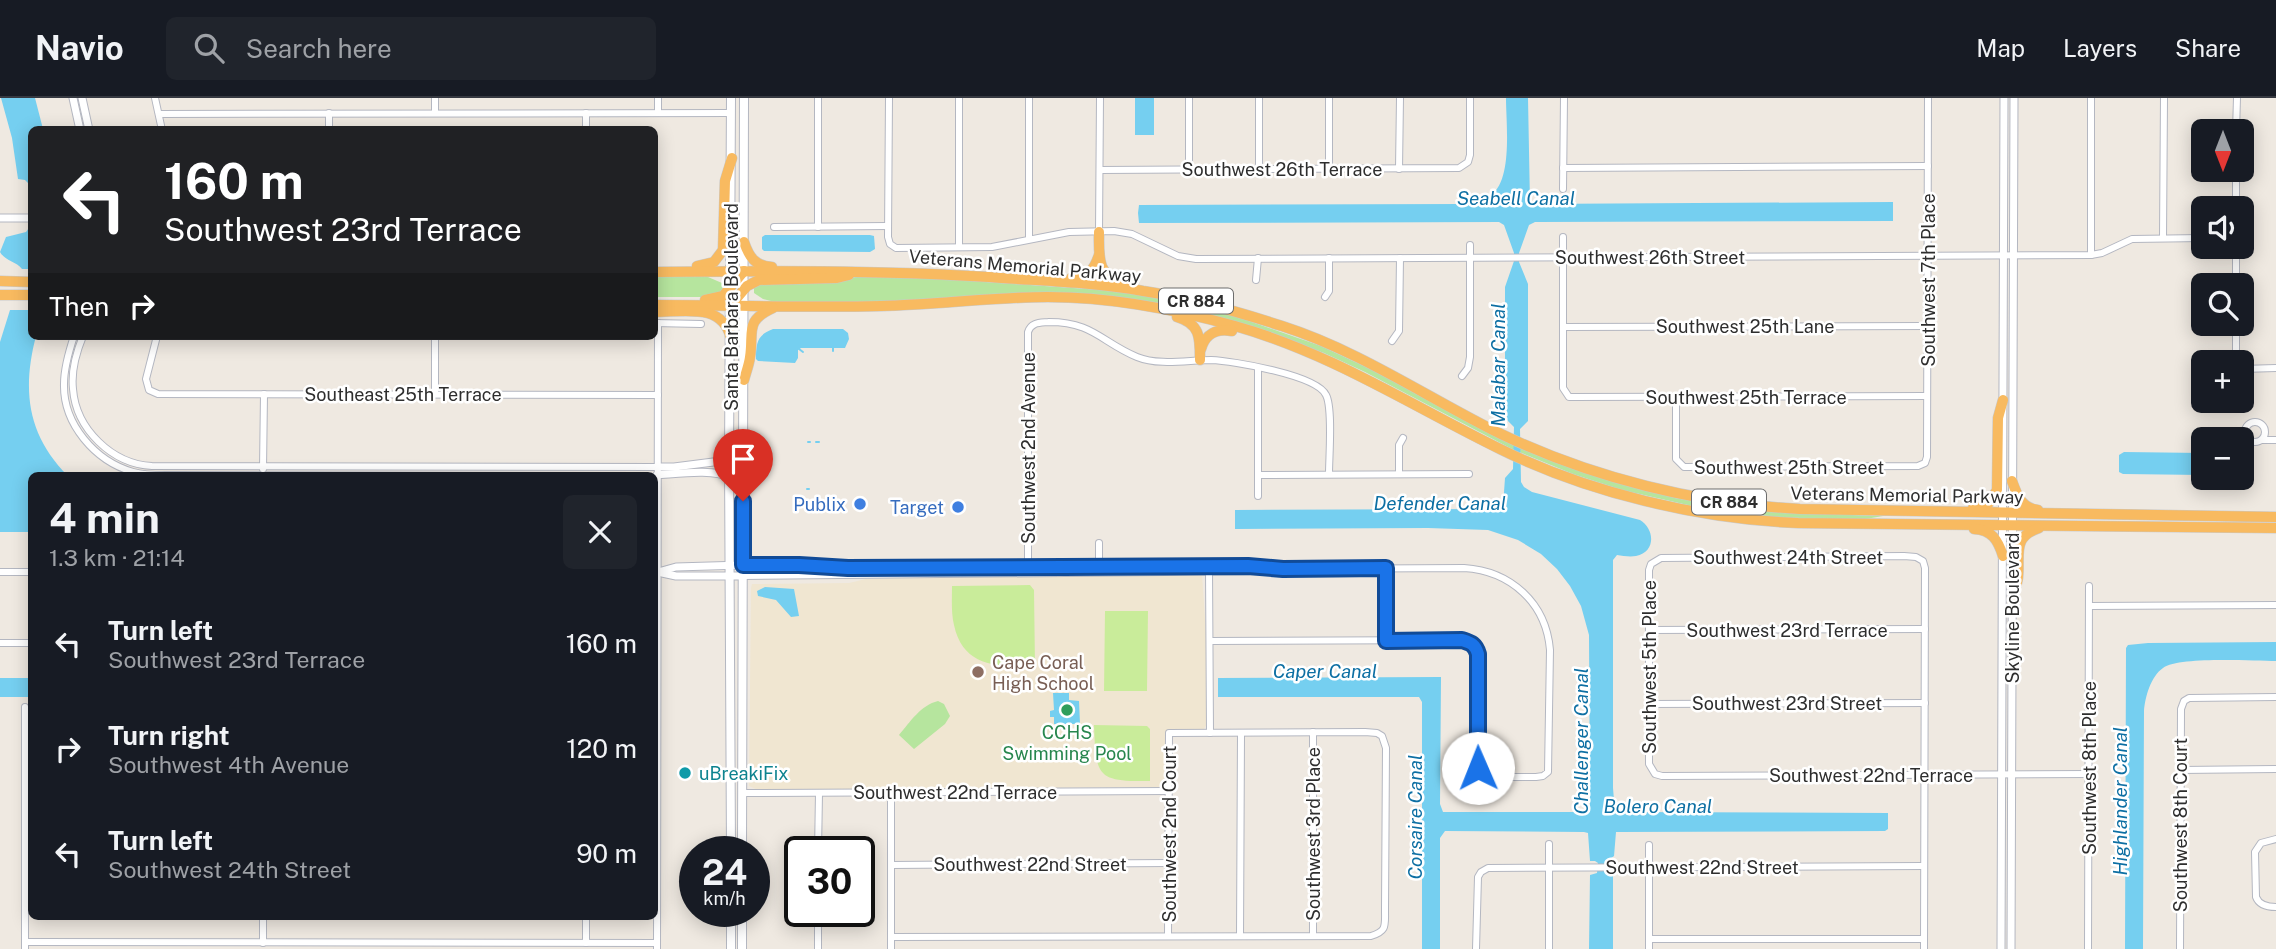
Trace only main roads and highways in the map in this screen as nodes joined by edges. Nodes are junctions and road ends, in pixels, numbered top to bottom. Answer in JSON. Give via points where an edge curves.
{"nodes":[{"id":1,"x":731,"y":98,"type":"edge"},
{"id":2,"x":744,"y":98,"type":"edge"},
{"id":3,"x":732,"y":158,"type":"junction"},
{"id":4,"x":1099,"y":232,"type":"road end"},
{"id":5,"x":744,"y":242,"type":"junction"},
{"id":6,"x":1099,"y":254,"type":"junction"},
{"id":7,"x":658,"y":269,"type":"edge"},
{"id":8,"x":658,"y":269,"type":"edge"},
{"id":9,"x":731,"y":271,"type":"junction"},
{"id":10,"x":744,"y":271,"type":"junction"},
{"id":11,"x":862,"y":271,"type":"junction"},
{"id":12,"x":877,"y":271,"type":"junction"},
{"id":13,"x":904,"y":272,"type":"junction"},
{"id":14,"x":0,"y":279,"type":"edge"},
{"id":15,"x":28,"y":279,"type":"edge"},
{"id":16,"x":731,"y":289,"type":"junction"},
{"id":17,"x":744,"y":289,"type":"junction"},
{"id":18,"x":0,"y":295,"type":"edge"},
{"id":19,"x":28,"y":295,"type":"edge"},
{"id":20,"x":1047,"y":297,"type":"junction"},
{"id":21,"x":658,"y":299,"type":"edge"},
{"id":22,"x":658,"y":305,"type":"edge"},
{"id":23,"x":731,"y":305,"type":"junction"},
{"id":24,"x":744,"y":306,"type":"junction"},
{"id":25,"x":776,"y":306,"type":"junction"},
{"id":26,"x":1215,"y":306,"type":"junction"},
{"id":27,"x":658,"y":312,"type":"edge"},
{"id":28,"x":731,"y":338,"type":"junction"},
{"id":29,"x":1366,"y":377,"type":"junction"},
{"id":30,"x":744,"y":380,"type":"junction"},
{"id":31,"x":731,"y":400,"type":"junction"},
{"id":32,"x":2003,"y":400,"type":"road end"},
{"id":33,"x":746,"y":475,"type":"junction"},
{"id":34,"x":2012,"y":481,"type":"road end"},
{"id":35,"x":1937,"y":512,"type":"junction"},
{"id":36,"x":2150,"y":516,"type":"junction"},
{"id":37,"x":2276,"y":517,"type":"edge"},
{"id":38,"x":1858,"y":525,"type":"junction"},
{"id":39,"x":2046,"y":526,"type":"junction"},
{"id":40,"x":2276,"y":528,"type":"edge"},
{"id":41,"x":2003,"y":556,"type":"road end"},
{"id":42,"x":2012,"y":600,"type":"road end"},
{"id":43,"x":731,"y":836,"type":"edge"},
{"id":44,"x":742,"y":836,"type":"edge"},
{"id":45,"x":731,"y":927,"type":"edge"},
{"id":46,"x":742,"y":927,"type":"edge"},
{"id":47,"x":731,"y":949,"type":"edge"},
{"id":48,"x":742,"y":949,"type":"edge"}],
"edges":[{"from":1,"to":3,"type":"main road","name":"Santa Barbara Boulevard"},
{"from":2,"to":5,"type":"main road","name":"Santa Barbara Boulevard"},
{"from":3,"to":7,"type":"highway","via":[[725,181],[724,247],[719,258],[702,266]]},
{"from":3,"to":9,"type":"main road","name":"Santa Barbara Boulevard"},
{"from":4,"to":6,"type":"highway"},
{"from":5,"to":10,"type":"main road","name":"Santa Barbara Boulevard"},
{"from":5,"to":12,"type":"highway","via":[[752,259],[765,267]]},
{"from":6,"to":13,"type":"highway","via":[[1095,268],[1074,279],[920,268]]},
{"from":6,"to":26,"type":"highway","via":[[1105,274],[1115,282],[1199,297]]},
{"from":8,"to":9,"type":"highway","name":"Veterans Memorial Parkway","number":"CR 884"},
{"from":9,"to":10,"type":"highway","name":"Veterans Memorial Parkway","number":"CR 884"},
{"from":9,"to":16,"type":"main road","name":"Santa Barbara Boulevard"},
{"from":10,"to":11,"type":"highway","name":"Veterans Memorial Parkway","number":"CR 884"},
{"from":10,"to":16,"type":"highway"},
{"from":10,"to":17,"type":"main road","name":"Santa Barbara Boulevard"},
{"from":11,"to":12,"type":"highway","name":"Veterans Memorial Parkway","number":"CR 884"},
{"from":11,"to":17,"type":"highway","via":[[837,278],[763,279]]},
{"from":12,"to":13,"type":"highway","name":"Veterans Memorial Parkway","number":"CR 884"},
{"from":13,"to":26,"type":"highway","name":"Veterans Memorial Parkway","number":"CR 884","via":[[1097,285]]},
{"from":14,"to":15,"type":"highway"},
{"from":16,"to":21,"type":"highway","via":[[714,299]]},
{"from":16,"to":23,"type":"main road","name":"Santa Barbara Boulevard"},
{"from":17,"to":23,"type":"highway"},
{"from":17,"to":24,"type":"main road","name":"Santa Barbara Boulevard"},
{"from":18,"to":19,"type":"highway"},
{"from":20,"to":25,"type":"highway","name":"Veterans Memorial Parkway","number":"CR 884","via":[[886,306]]},
{"from":20,"to":29,"type":"highway","name":"Veterans Memorial Parkway","number":"CR 884","via":[[1120,302],[1205,318],[1278,341]]},
{"from":20,"to":29,"type":"highway","via":[[1182,318],[1197,331],[1200,357],[1202,344],[1222,329]]},
{"from":22,"to":23,"type":"highway","name":"Veterans Memorial Parkway","number":"CR 884"},
{"from":23,"to":24,"type":"highway","name":"Veterans Memorial Parkway","number":"CR 884"},
{"from":23,"to":28,"type":"main road","name":"Santa Barbara Boulevard"},
{"from":24,"to":25,"type":"highway","name":"Veterans Memorial Parkway","number":"CR 884"},
{"from":24,"to":30,"type":"main road","name":"Santa Barbara Boulevard"},
{"from":25,"to":30,"type":"highway","via":[[760,314],[753,324]]},
{"from":26,"to":35,"type":"highway","name":"Veterans Memorial Parkway","number":"CR 884","via":[[1331,345],[1503,435],[1593,470],[1688,495],[1779,508]]},
{"from":27,"to":28,"type":"highway","via":[[713,313],[726,324]]},
{"from":28,"to":31,"type":"main road","name":"Santa Barbara Boulevard"},
{"from":29,"to":38,"type":"highway","name":"Veterans Memorial Parkway","number":"CR 884","via":[[1498,449],[1578,481],[1669,506],[1755,520]]},
{"from":30,"to":33,"type":"main road","name":"Santa Barbara Boulevard"},
{"from":31,"to":33,"type":"main road","via":[[734,465]]},
{"from":31,"to":43,"type":"main road","name":"Santa Barbara Boulevard"},
{"from":32,"to":35,"type":"highway","via":[[1998,418],[1996,494],[1979,508]]},
{"from":33,"to":44,"type":"main road","name":"Santa Barbara Boulevard"},
{"from":34,"to":36,"type":"highway","via":[[2018,498],[2032,509]]},
{"from":35,"to":36,"type":"highway","name":"Veterans Memorial Parkway","number":"CR 884"},
{"from":36,"to":37,"type":"highway","name":"Veterans Memorial Parkway","number":"CR 884"},
{"from":38,"to":39,"type":"highway","name":"Veterans Memorial Parkway","number":"CR 884"},
{"from":38,"to":41,"type":"highway","via":[[1985,530]]},
{"from":39,"to":40,"type":"highway","name":"Veterans Memorial Parkway","number":"CR 884"},
{"from":39,"to":42,"type":"highway","via":[[2027,533],[2019,544]]},
{"from":45,"to":47,"type":"main road"},
{"from":46,"to":48,"type":"main road"}]}
